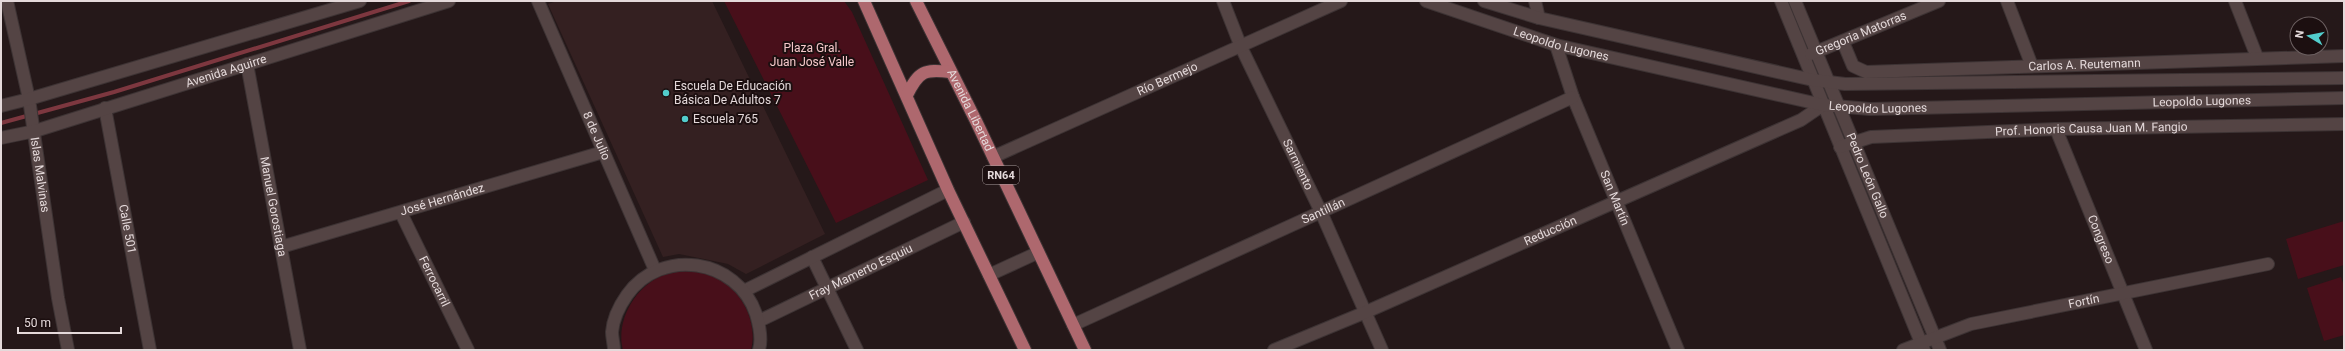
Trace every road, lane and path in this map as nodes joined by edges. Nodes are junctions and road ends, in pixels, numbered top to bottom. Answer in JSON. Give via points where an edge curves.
{"nodes":[{"id":1,"x":8,"y":1,"type":"edge"},
{"id":2,"x":360,"y":1,"type":"edge"},
{"id":3,"x":449,"y":1,"type":"edge"},
{"id":4,"x":538,"y":1,"type":"edge"},
{"id":5,"x":856,"y":1,"type":"edge"},
{"id":6,"x":864,"y":1,"type":"edge"},
{"id":7,"x":916,"y":1,"type":"edge"},
{"id":8,"x":1223,"y":1,"type":"edge"},
{"id":9,"x":1341,"y":1,"type":"edge"},
{"id":10,"x":1426,"y":1,"type":"edge"},
{"id":11,"x":1484,"y":1,"type":"edge"},
{"id":12,"x":1534,"y":1,"type":"edge"},
{"id":13,"x":1781,"y":1,"type":"edge"},
{"id":14,"x":1795,"y":1,"type":"edge"},
{"id":15,"x":1939,"y":1,"type":"edge"},
{"id":16,"x":2008,"y":1,"type":"edge"},
{"id":17,"x":2235,"y":1,"type":"edge"},
{"id":18,"x":1539,"y":18,"type":"junction"},
{"id":19,"x":876,"y":30,"type":"junction"},
{"id":20,"x":1843,"y":42,"type":"junction"},
{"id":21,"x":1556,"y":45,"type":"junction"},
{"id":22,"x":1241,"y":47,"type":"junction"},
{"id":23,"x":1817,"y":52,"type":"junction"},
{"id":24,"x":2344,"y":56,"type":"edge"},
{"id":25,"x":1804,"y":57,"type":"junction"},
{"id":26,"x":2257,"y":57,"type":"junction"},
{"id":27,"x":247,"y":64,"type":"junction"},
{"id":28,"x":2032,"y":66,"type":"junction"},
{"id":29,"x":950,"y":72,"type":"junction"},
{"id":30,"x":2344,"y":78,"type":"edge"},
{"id":31,"x":1813,"y":80,"type":"junction"},
{"id":32,"x":1829,"y":82,"type":"junction"},
{"id":33,"x":907,"y":95,"type":"junction"},
{"id":34,"x":1573,"y":97,"type":"junction"},
{"id":35,"x":2344,"y":98,"type":"edge"},
{"id":36,"x":30,"y":103,"type":"junction"},
{"id":37,"x":1823,"y":105,"type":"junction"},
{"id":38,"x":1,"y":106,"type":"edge"},
{"id":39,"x":1839,"y":106,"type":"junction"},
{"id":40,"x":105,"y":108,"type":"junction"},
{"id":41,"x":2344,"y":124,"type":"edge"},
{"id":42,"x":34,"y":127,"type":"junction"},
{"id":43,"x":2056,"y":129,"type":"junction"},
{"id":44,"x":1,"y":138,"type":"edge"},
{"id":45,"x":1854,"y":141,"type":"junction"},
{"id":46,"x":1840,"y":147,"type":"junction"},
{"id":47,"x":603,"y":152,"type":"junction"},
{"id":48,"x":993,"y":157,"type":"junction"},
{"id":49,"x":948,"y":190,"type":"junction"},
{"id":50,"x":1616,"y":201,"type":"junction"},
{"id":51,"x":1321,"y":212,"type":"junction"},
{"id":52,"x":401,"y":213,"type":"junction"},
{"id":53,"x":964,"y":222,"type":"junction"},
{"id":54,"x":280,"y":247,"type":"junction"},
{"id":55,"x":1037,"y":253,"type":"junction"},
{"id":56,"x":812,"y":257,"type":"junction"},
{"id":57,"x":2268,"y":264,"type":"dead end"},
{"id":58,"x":655,"y":270,"type":"junction"},
{"id":59,"x":989,"y":275,"type":"junction"},
{"id":60,"x":827,"y":288,"type":"junction"},
{"id":61,"x":744,"y":291,"type":"junction"},
{"id":62,"x":2123,"y":294,"type":"junction"},
{"id":63,"x":1366,"y":312,"type":"junction"},
{"id":64,"x":758,"y":322,"type":"junction"},
{"id":65,"x":1073,"y":325,"type":"junction"},
{"id":66,"x":1935,"y":337,"type":"junction"},
{"id":67,"x":1922,"y":346,"type":"edge"},
{"id":68,"x":68,"y":350,"type":"edge"},
{"id":69,"x":150,"y":350,"type":"edge"},
{"id":70,"x":300,"y":350,"type":"edge"},
{"id":71,"x":468,"y":350,"type":"edge"},
{"id":72,"x":614,"y":350,"type":"edge"},
{"id":73,"x":759,"y":350,"type":"edge"},
{"id":74,"x":857,"y":350,"type":"edge"},
{"id":75,"x":1025,"y":350,"type":"edge"},
{"id":76,"x":1085,"y":350,"type":"edge"},
{"id":77,"x":1274,"y":350,"type":"edge"},
{"id":78,"x":1382,"y":350,"type":"edge"},
{"id":79,"x":1678,"y":350,"type":"edge"},
{"id":80,"x":1903,"y":350,"type":"edge"},
{"id":81,"x":1940,"y":350,"type":"edge"},
{"id":82,"x":2146,"y":350,"type":"edge"}],
"edges":[{"from":1,"to":36,"type":"street","name":"Islas Malvinas"},
{"from":2,"to":36,"type":"street"},
{"from":3,"to":27,"type":"street","name":"Avenida Aguirre"},
{"from":4,"to":47,"type":"street","name":"8 de Julio"},
{"from":5,"to":19,"type":"main road"},
{"from":6,"to":19,"type":"main road"},
{"from":7,"to":29,"type":"main road","name":"Avenida Libertad","number":"RN64"},
{"from":8,"to":22,"type":"street","name":"Sarmiento"},
{"from":9,"to":22,"type":"street","name":"Río Bermejo"},
{"from":10,"to":21,"type":"street","name":"Leopoldo Lugones"},
{"from":11,"to":18,"type":"street","name":"Leopoldo Lugones"},
{"from":12,"to":18,"type":"street"},
{"from":13,"to":25,"type":"street","name":"Pedro León Gallo"},
{"from":14,"to":23,"type":"street","name":"Pedro León Gallo"},
{"from":15,"to":20,"type":"street","name":"Gregoria Matorras"},
{"from":16,"to":28,"type":"street"},
{"from":17,"to":26,"type":"street"},
{"from":18,"to":31,"type":"street","name":"Leopoldo Lugones"},
{"from":19,"to":33,"type":"main road"},
{"from":20,"to":23,"type":"street","name":"Gregoria Matorras"},
{"from":20,"to":28,"type":"street","name":"Carlos A. Reutemann","via":[[1853,66],[1866,72]]},
{"from":21,"to":34,"type":"street","name":"San Martín"},
{"from":21,"to":37,"type":"street","name":"Leopoldo Lugones"},
{"from":22,"to":48,"type":"street","name":"Río Bermejo"},
{"from":22,"to":51,"type":"street","name":"Sarmiento"},
{"from":23,"to":25,"type":"street","name":"Gregoria Matorras"},
{"from":23,"to":32,"type":"street","name":"Pedro León Gallo"},
{"from":24,"to":26,"type":"street","name":"Carlos A. Reutemann"},
{"from":25,"to":31,"type":"street","name":"Pedro León Gallo"},
{"from":26,"to":28,"type":"street","name":"Carlos A. Reutemann"},
{"from":27,"to":40,"type":"street","name":"Avenida Aguirre"},
{"from":27,"to":54,"type":"street","name":"Manuel Gorostiaga"},
{"from":29,"to":33,"type":"main road","via":[[924,72],[916,78]]},
{"from":29,"to":48,"type":"main road","name":"Avenida Libertad","number":"RN64"},
{"from":30,"to":32,"type":"street","name":"Leopoldo Lugones","via":[[1871,85]]},
{"from":31,"to":32,"type":"street","name":"Leopoldo Lugones"},
{"from":31,"to":37,"type":"street","name":"Pedro León Gallo"},
{"from":32,"to":39,"type":"street","name":"Pedro León Gallo"},
{"from":33,"to":49,"type":"main road"},
{"from":34,"to":50,"type":"street","name":"San Martín"},
{"from":34,"to":51,"type":"street","name":"Santillán"},
{"from":35,"to":39,"type":"street","name":"Leopoldo Lugones","via":[[1870,109]]},
{"from":36,"to":38,"type":"street"},
{"from":36,"to":42,"type":"street","name":"Islas Malvinas"},
{"from":37,"to":39,"type":"street","name":"Leopoldo Lugones"},
{"from":37,"to":46,"type":"street","name":"Pedro León Gallo"},
{"from":37,"to":50,"type":"street","name":"Reducción","via":[[1801,120]]},
{"from":39,"to":45,"type":"street","name":"Pedro León Gallo"},
{"from":40,"to":42,"type":"street","name":"Avenida Aguirre"},
{"from":40,"to":69,"type":"street","name":"Calle 501"},
{"from":41,"to":43,"type":"street","name":"Prof. Honoris Causa Juan M. Fangio"},
{"from":42,"to":44,"type":"street","name":"Avenida Aguirre"},
{"from":42,"to":68,"type":"street","name":"Islas Malvinas","via":[[58,298]]},
{"from":43,"to":45,"type":"street","name":"Prof. Honoris Causa Juan M. Fangio","via":[[1871,137]]},
{"from":43,"to":62,"type":"street","name":"Congreso"},
{"from":45,"to":46,"type":"street","name":"Prof. Honoris Causa Juan M. Fangio"},
{"from":45,"to":66,"type":"street","name":"Pedro León Gallo"},
{"from":46,"to":67,"type":"street","name":"Pedro León Gallo"},
{"from":47,"to":52,"type":"street","name":"José Hernández"},
{"from":47,"to":58,"type":"street","name":"8 de Julio"},
{"from":48,"to":55,"type":"main road","name":"Avenida Libertad","number":"RN64"},
{"from":49,"to":53,"type":"main road"},
{"from":49,"to":56,"type":"street"},
{"from":50,"to":63,"type":"street","name":"Reducción"},
{"from":50,"to":79,"type":"street","name":"San Martín"},
{"from":51,"to":63,"type":"street","name":"Sarmiento"},
{"from":51,"to":65,"type":"street","name":"Santillán"},
{"from":52,"to":54,"type":"street","name":"José Hernández"},
{"from":52,"to":71,"type":"street","name":"Ferrocarril"},
{"from":53,"to":59,"type":"main road"},
{"from":53,"to":60,"type":"street","name":"Fray Mamerto Esquiu"},
{"from":54,"to":70,"type":"street","name":"Manuel Gorostiaga"},
{"from":55,"to":59,"type":"street"},
{"from":55,"to":65,"type":"main road","name":"Avenida Libertad","number":"RN64"},
{"from":56,"to":60,"type":"street"},
{"from":56,"to":61,"type":"street"},
{"from":57,"to":62,"type":"street","name":"Fortín"},
{"from":58,"to":61,"type":"street","via":[[679,264],[703,265],[726,274]]},
{"from":58,"to":72,"type":"street","via":[[634,285],[619,306],[612,331]]},
{"from":59,"to":75,"type":"main road"},
{"from":60,"to":64,"type":"street","name":"Fray Mamerto Esquiu"},
{"from":60,"to":74,"type":"street"},
{"from":61,"to":64,"type":"street","via":[[753,305]]},
{"from":62,"to":66,"type":"street","name":"Fortín","via":[[1971,324]]},
{"from":62,"to":82,"type":"street","name":"Congreso"},
{"from":63,"to":77,"type":"street","name":"Reducción"},
{"from":63,"to":78,"type":"street","name":"Sarmiento"},
{"from":64,"to":73,"type":"street"},
{"from":65,"to":76,"type":"main road","name":"Avenida Libertad","number":"RN64"},
{"from":66,"to":67,"type":"street","name":"Fortín"},
{"from":66,"to":81,"type":"street","name":"Pedro León Gallo"},
{"from":67,"to":80,"type":"street","name":"Fortín"}]}
